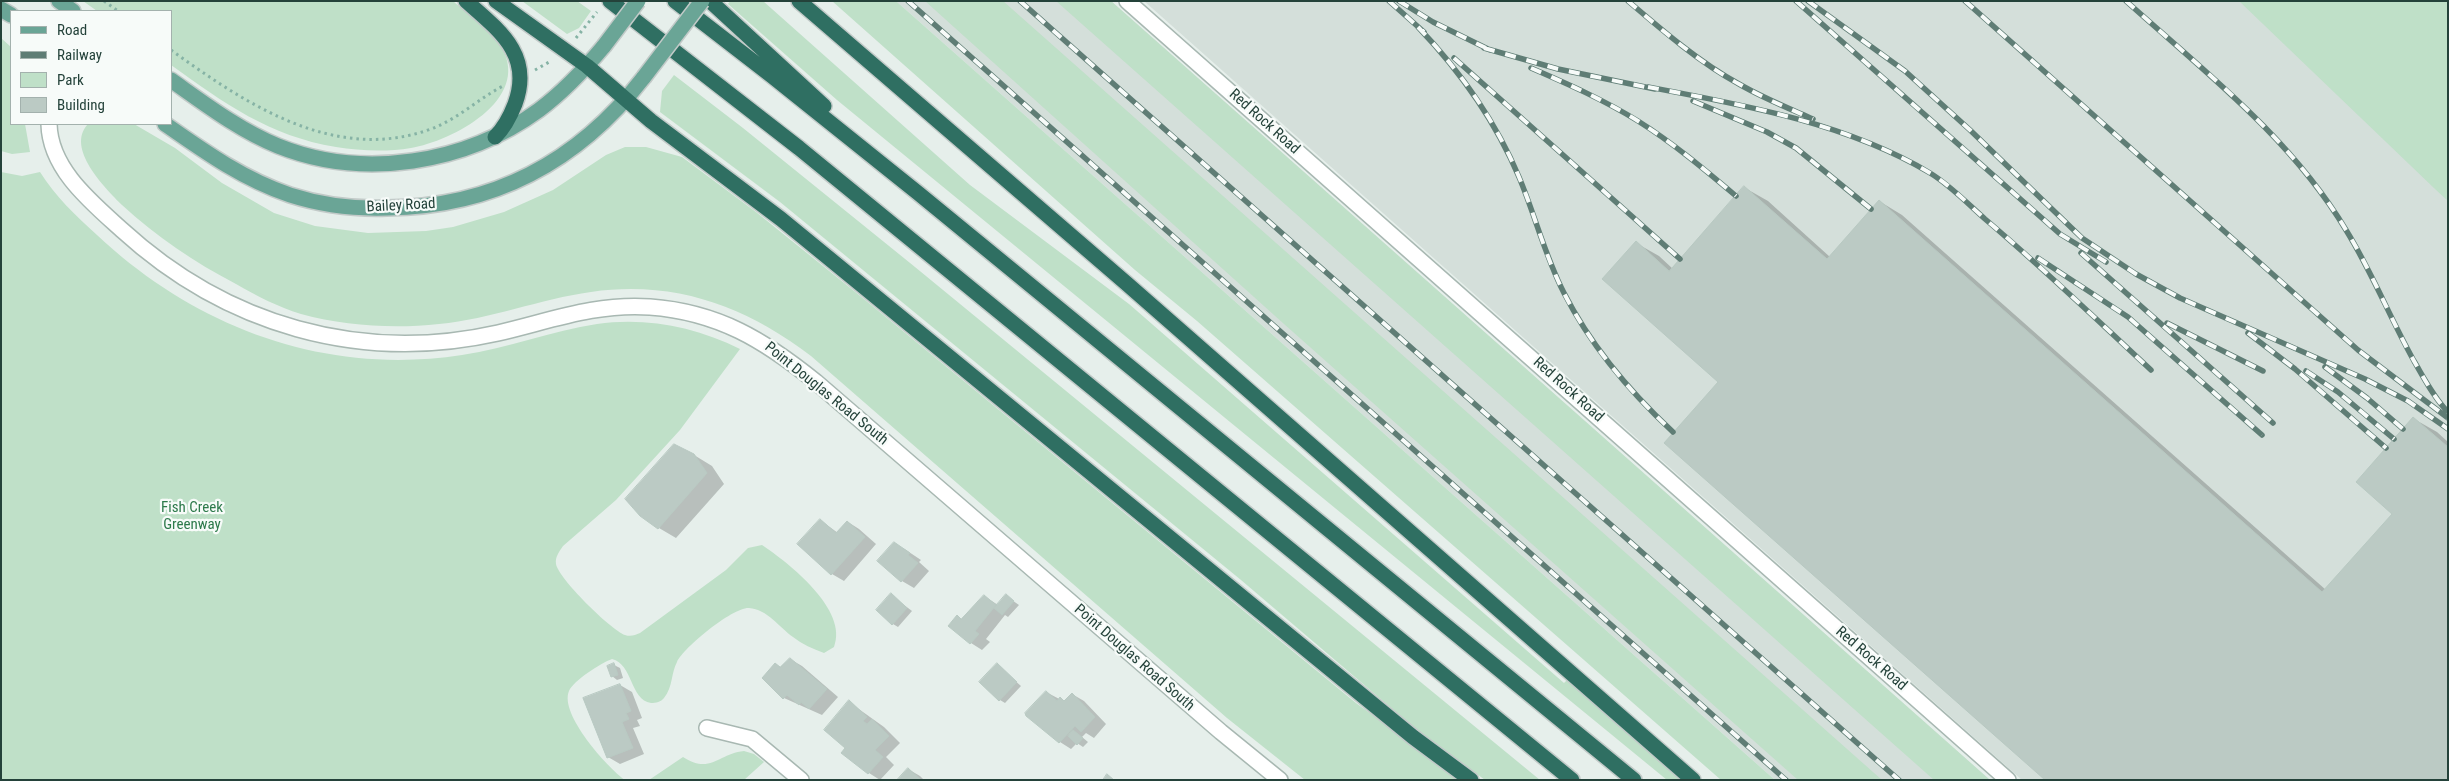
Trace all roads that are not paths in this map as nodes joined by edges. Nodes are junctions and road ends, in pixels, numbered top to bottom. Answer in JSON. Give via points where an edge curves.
{"nodes":[{"id":1,"x":59,"y":1,"type":"edge"},
{"id":2,"x":466,"y":1,"type":"edge"},
{"id":3,"x":496,"y":1,"type":"edge"},
{"id":4,"x":638,"y":1,"type":"edge"},
{"id":5,"x":675,"y":1,"type":"edge"},
{"id":6,"x":702,"y":1,"type":"edge"},
{"id":7,"x":710,"y":1,"type":"edge"},
{"id":8,"x":799,"y":1,"type":"edge"},
{"id":9,"x":1128,"y":1,"type":"edge"},
{"id":10,"x":605,"y":5,"type":"edge"},
{"id":11,"x":72,"y":10,"type":"edge"},
{"id":12,"x":587,"y":66,"type":"junction"},
{"id":13,"x":172,"y":81,"type":"edge"},
{"id":14,"x":626,"y":100,"type":"junction"},
{"id":15,"x":49,"y":125,"type":"edge"},
{"id":16,"x":166,"y":125,"type":"edge"},
{"id":17,"x":495,"y":137,"type":"junction"},
{"id":18,"x":918,"y":194,"type":"junction"},
{"id":19,"x":707,"y":728,"type":"dead end"},
{"id":20,"x":800,"y":780,"type":"edge"},
{"id":21,"x":1280,"y":780,"type":"edge"},
{"id":22,"x":1470,"y":780,"type":"edge"},
{"id":23,"x":1572,"y":780,"type":"edge"},
{"id":24,"x":1634,"y":780,"type":"edge"},
{"id":25,"x":1693,"y":780,"type":"edge"},
{"id":26,"x":2008,"y":780,"type":"edge"}],
"edges":[{"from":1,"to":11,"type":"main road"},
{"from":2,"to":17,"type":"highway","via":[[500,31],[510,43],[518,62],[518,95],[504,126]]},
{"from":3,"to":12,"type":"highway"},
{"from":4,"to":12,"type":"main road","bridge":true},
{"from":5,"to":18,"type":"highway"},
{"from":6,"to":14,"type":"main road","name":"Bailey Road","bridge":true},
{"from":7,"to":18,"type":"highway"},
{"from":8,"to":25,"type":"highway"},
{"from":9,"to":26,"type":"street","name":"Red Rock Road"},
{"from":10,"to":23,"type":"highway","via":[[814,160]]},
{"from":12,"to":14,"type":"highway"},
{"from":12,"to":17,"type":"main road","via":[[539,110]]},
{"from":13,"to":17,"type":"main road","via":[[263,140],[298,153],[328,159],[372,164],[412,161],[454,152]]},
{"from":14,"to":16,"type":"main road","name":"Bailey Road","via":[[581,143],[526,178],[459,201],[397,208],[348,207],[289,195],[233,170]]},
{"from":14,"to":22,"type":"highway","via":[[788,225],[1412,737]]},
{"from":15,"to":21,"type":"street","name":"Point Douglas Road South","via":[[52,144],[64,170],[130,238],[221,300],[280,324],[314,334],[366,342],[412,343],[464,339],[573,312],[630,306],[701,315],[754,338],[816,382],[1220,732]]},
{"from":18,"to":24,"type":"highway"},
{"from":19,"to":20,"type":"street","via":[[752,739]]}]}
